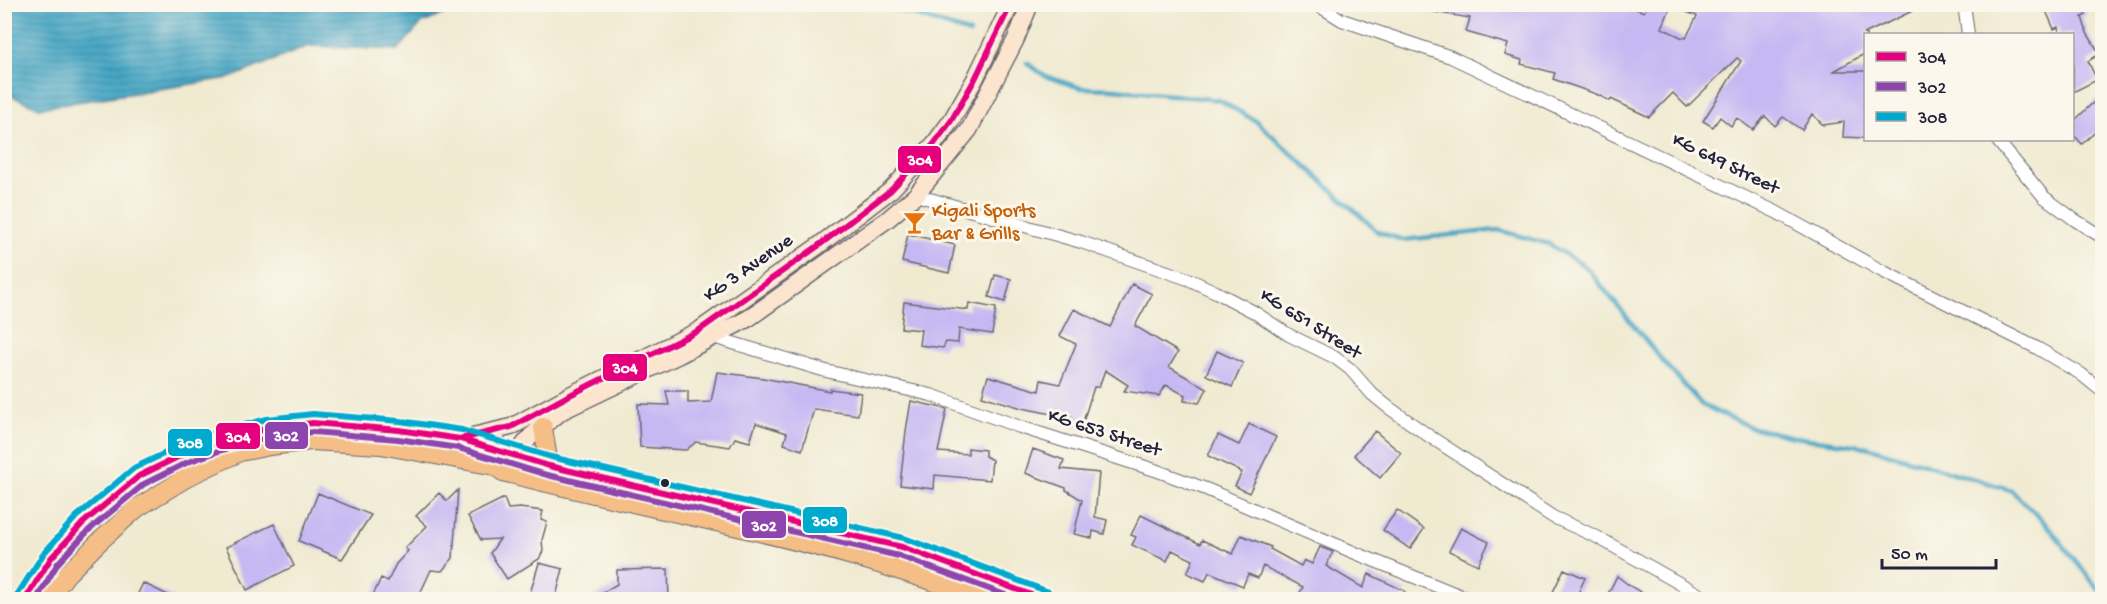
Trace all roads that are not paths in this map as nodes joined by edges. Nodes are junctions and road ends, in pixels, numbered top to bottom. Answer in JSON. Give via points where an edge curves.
{"nodes":[{"id":1,"x":1011,"y":4,"type":"edge"},
{"id":2,"x":1030,"y":4,"type":"edge"},
{"id":3,"x":1316,"y":4,"type":"edge"},
{"id":4,"x":1964,"y":4,"type":"edge"},
{"id":5,"x":1968,"y":33,"type":"edge"},
{"id":6,"x":1998,"y":141,"type":"edge"},
{"id":7,"x":916,"y":195,"type":"junction"},
{"id":8,"x":2103,"y":237,"type":"edge"},
{"id":9,"x":713,"y":337,"type":"junction"},
{"id":10,"x":2103,"y":391,"type":"edge"},
{"id":11,"x":543,"y":427,"type":"junction"},
{"id":12,"x":460,"y":439,"type":"junction"},
{"id":13,"x":513,"y":456,"type":"junction"},
{"id":14,"x":549,"y":466,"type":"junction"},
{"id":15,"x":499,"y":469,"type":"junction"},
{"id":16,"x":25,"y":600,"type":"edge"},
{"id":17,"x":48,"y":600,"type":"edge"},
{"id":18,"x":988,"y":600,"type":"edge"},
{"id":19,"x":1046,"y":600,"type":"edge"},
{"id":20,"x":1471,"y":600,"type":"edge"},
{"id":21,"x":1708,"y":600,"type":"edge"}],
"edges":[{"from":1,"to":12,"type":"main road","name":"KG 3 Avenue","via":[[951,121],[891,190],[698,331],[511,427]]},
{"from":2,"to":7,"type":"main road","name":"KG 3 Avenue","via":[[969,130]]},
{"from":3,"to":10,"type":"street","name":"KG 649 Street","via":[[1342,20],[1451,57],[1776,212],[1882,271],[2037,348]]},
{"from":4,"to":5,"type":"street"},
{"from":6,"to":8,"type":"street","via":[[2044,197]]},
{"from":7,"to":9,"type":"main road","name":"KG 3 Avenue","via":[[749,318]]},
{"from":7,"to":21,"type":"street","name":"KG 651 Street","via":[[1081,242],[1216,292],[1334,357],[1388,407],[1553,517],[1597,537]]},
{"from":9,"to":11,"type":"main road","name":"KG 3 Avenue","via":[[562,411]]},
{"from":9,"to":20,"type":"street","name":"KG 653 Street","via":[[826,371],[931,395],[1155,470]]},
{"from":11,"to":13,"type":"main road","name":"KG 3 Avenue"},
{"from":11,"to":14,"type":"main road"},
{"from":12,"to":13,"type":"main road"},
{"from":12,"to":15,"type":"main road"},
{"from":12,"to":16,"type":"main road","via":[[313,423],[268,428],[219,441],[139,476],[83,523],[51,558]]},
{"from":13,"to":14,"type":"main road"},
{"from":13,"to":15,"type":"main road","name":"KG 3 Avenue"},
{"from":14,"to":19,"type":"main road","via":[[902,547]]},
{"from":15,"to":17,"type":"main road","via":[[381,445],[311,441],[240,452],[191,475],[137,508],[68,574]]},
{"from":15,"to":18,"type":"main road","via":[[848,555]]}]}
